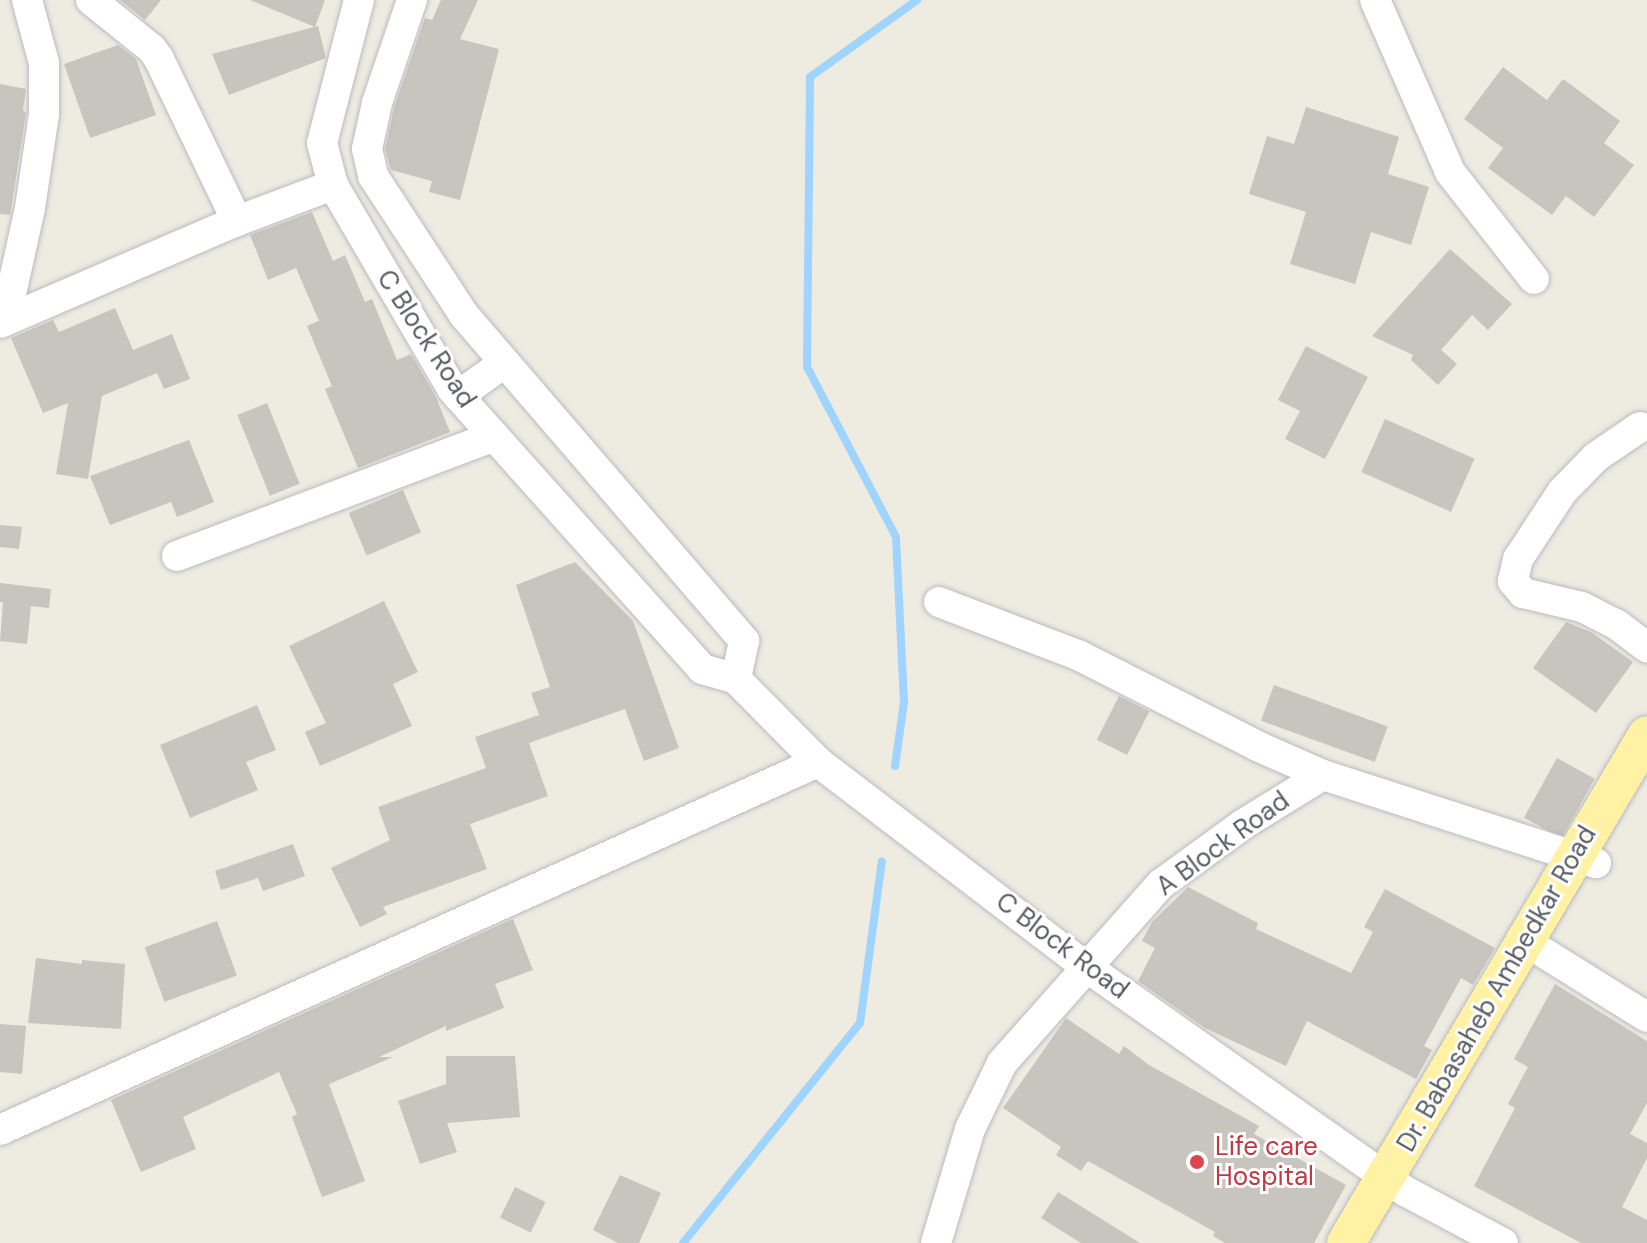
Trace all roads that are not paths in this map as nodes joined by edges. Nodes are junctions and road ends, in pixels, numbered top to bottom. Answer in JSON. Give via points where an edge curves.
{"nodes":[{"id":1,"x":27,"y":0,"type":"edge"},
{"id":2,"x":91,"y":0,"type":"edge"},
{"id":3,"x":359,"y":0,"type":"edge"},
{"id":4,"x":412,"y":0,"type":"edge"},
{"id":5,"x":1375,"y":0,"type":"edge"},
{"id":6,"x":333,"y":102,"type":"junction"},
{"id":7,"x":374,"y":117,"type":"junction"},
{"id":8,"x":333,"y":185,"type":"junction"},
{"id":9,"x":391,"y":201,"type":"junction"},
{"id":10,"x":237,"y":221,"type":"junction"},
{"id":11,"x":356,"y":227,"type":"junction"},
{"id":12,"x":1534,"y":279,"type":"dead end"},
{"id":13,"x":2,"y":322,"type":"edge"},
{"id":14,"x":504,"y":363,"type":"junction"},
{"id":15,"x":458,"y":396,"type":"junction"},
{"id":16,"x":1640,"y":427,"type":"dead end"},
{"id":17,"x":494,"y":436,"type":"junction"},
{"id":18,"x":177,"y":556,"type":"dead end"},
{"id":19,"x":939,"y":602,"type":"dead end"},
{"id":20,"x":1647,"y":647,"type":"edge"},
{"id":21,"x":736,"y":679,"type":"junction"},
{"id":22,"x":1647,"y":735,"type":"edge"},
{"id":23,"x":818,"y":762,"type":"junction"},
{"id":24,"x":1323,"y":775,"type":"junction"},
{"id":25,"x":1647,"y":776,"type":"edge"},
{"id":26,"x":1585,"y":860,"type":"junction"},
{"id":27,"x":1544,"y":953,"type":"junction"},
{"id":28,"x":1085,"y":966,"type":"junction"},
{"id":29,"x":1647,"y":1017,"type":"edge"},
{"id":30,"x":0,"y":1130,"type":"edge"},
{"id":31,"x":1396,"y":1184,"type":"junction"},
{"id":32,"x":936,"y":1243,"type":"edge"},
{"id":33,"x":1346,"y":1243,"type":"edge"},
{"id":34,"x":1371,"y":1243,"type":"edge"},
{"id":35,"x":1503,"y":1243,"type":"edge"}],
"edges":[{"from":1,"to":13,"type":"street","via":[[44,63],[44,114],[30,208]]},
{"from":2,"to":10,"type":"street","via":[[159,59]]},
{"from":3,"to":6,"type":"street","name":"C Block Road"},
{"from":4,"to":7,"type":"street","name":"C Block Road"},
{"from":5,"to":12,"type":"street","via":[[1450,172]]},
{"from":6,"to":7,"type":"street"},
{"from":6,"to":8,"type":"street","name":"C Block Road","via":[[322,143]]},
{"from":7,"to":9,"type":"street","name":"C Block Road","via":[[367,149],[373,176]]},
{"from":8,"to":10,"type":"street"},
{"from":8,"to":11,"type":"street","name":"C Block Road"},
{"from":9,"to":11,"type":"street"},
{"from":9,"to":14,"type":"street","name":"C Block Road","via":[[464,315]]},
{"from":10,"to":13,"type":"street"},
{"from":11,"to":15,"type":"street","name":"C Block Road"},
{"from":14,"to":15,"type":"street"},
{"from":14,"to":21,"type":"street","name":"C Block Road","via":[[744,641]]},
{"from":15,"to":17,"type":"street","name":"C Block Road"},
{"from":16,"to":20,"type":"street","via":[[1596,457],[1562,492],[1518,559],[1513,581],[1523,593],[1582,607]]},
{"from":17,"to":18,"type":"street"},
{"from":17,"to":21,"type":"street","name":"C Block Road","via":[[702,669]]},
{"from":19,"to":24,"type":"street","via":[[1078,655]]},
{"from":21,"to":23,"type":"street","name":"C Block Road"},
{"from":22,"to":26,"type":"main road","name":"Dr. Babasaheb Ambedkar Road"},
{"from":23,"to":28,"type":"street","name":"C Block Road"},
{"from":23,"to":30,"type":"street"},
{"from":24,"to":26,"type":"street"},
{"from":24,"to":28,"type":"street","name":"A Block Road","via":[[1161,884]]},
{"from":25,"to":26,"type":"main road","name":"Dr. Babasaheb Ambedkar Road"},
{"from":26,"to":27,"type":"main road","name":"Dr. Babasaheb Ambedkar Road"},
{"from":26,"to":31,"type":"main road","name":"Dr. Babasaheb Ambedkar Road"},
{"from":27,"to":29,"type":"street"},
{"from":27,"to":31,"type":"main road","name":"Dr. Babasaheb Ambedkar Road"},
{"from":28,"to":31,"type":"street","name":"C Block Road"},
{"from":28,"to":32,"type":"street","name":"A Block Road","via":[[1002,1063],[970,1129]]},
{"from":31,"to":33,"type":"main road","name":"Dr. Babasaheb Ambedkar Road"},
{"from":31,"to":34,"type":"main road","name":"Dr. Babasaheb Ambedkar Road"},
{"from":31,"to":35,"type":"street","name":"C Block Road"}]}
